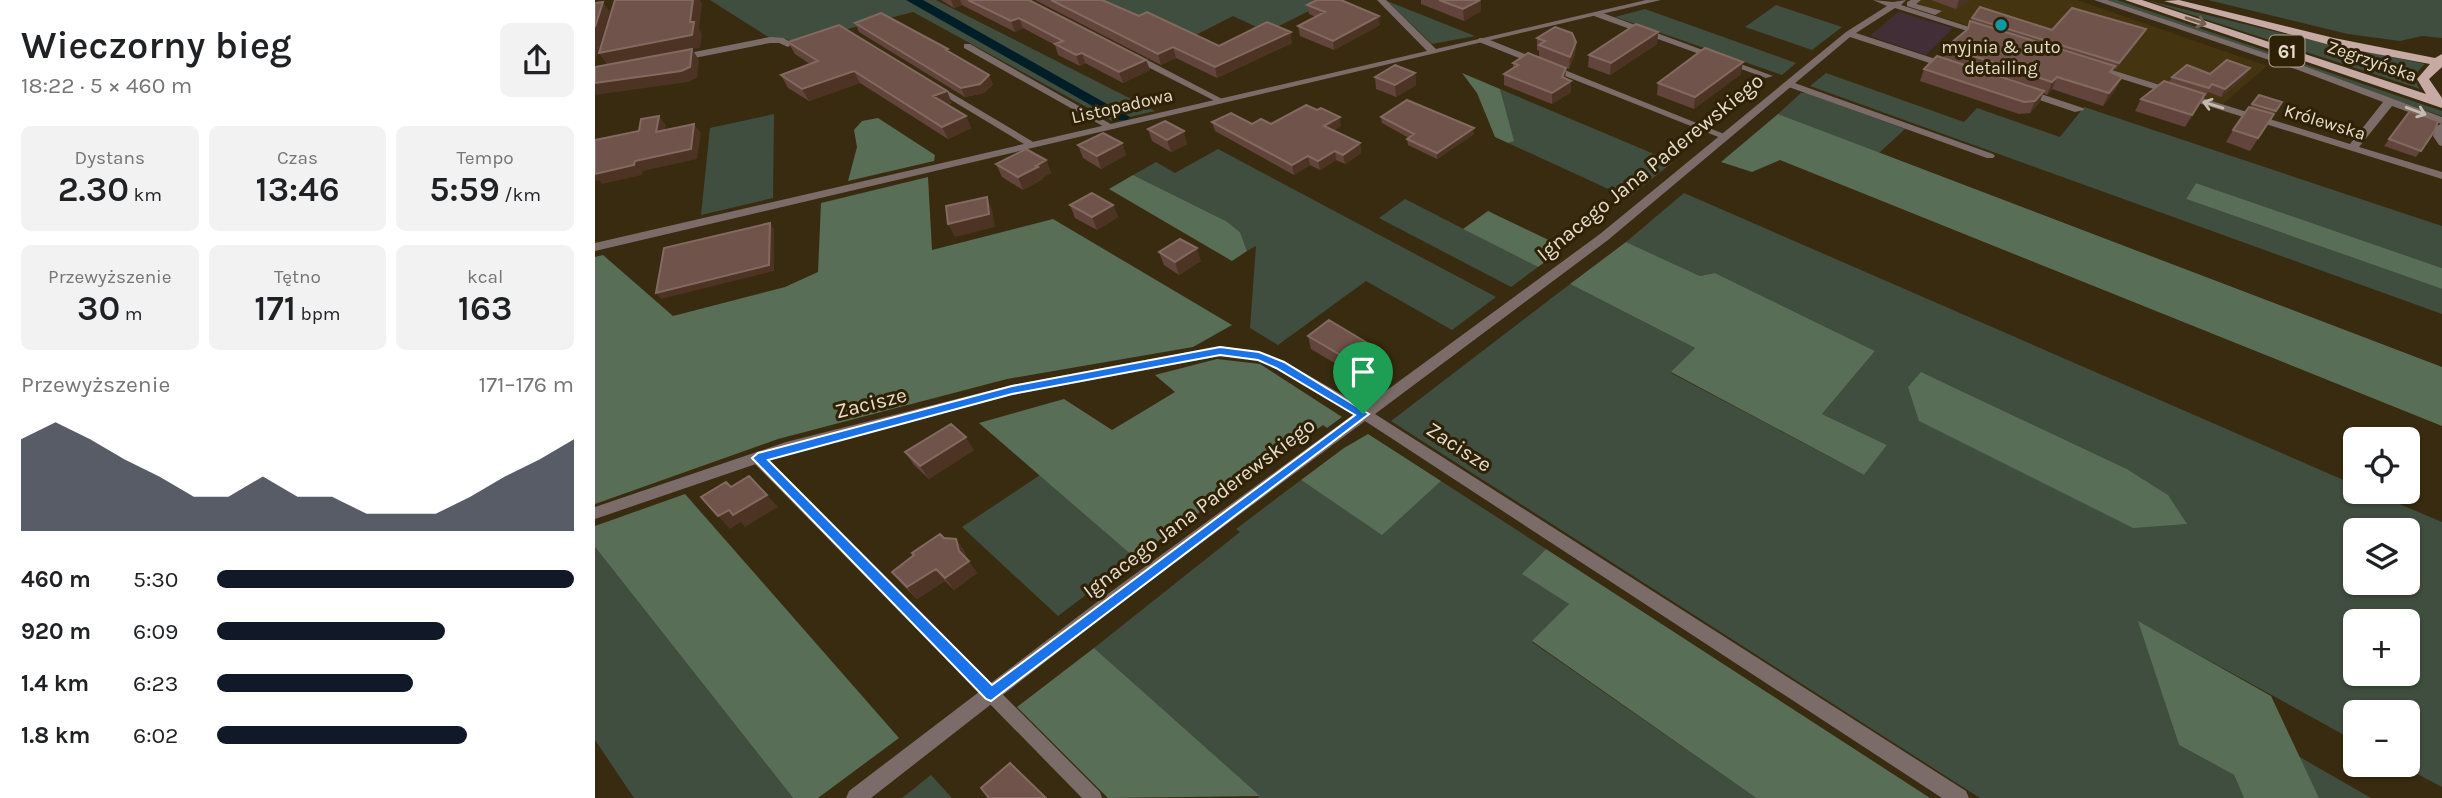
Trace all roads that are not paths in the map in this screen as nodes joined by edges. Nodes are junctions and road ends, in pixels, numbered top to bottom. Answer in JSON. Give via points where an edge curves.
{"nodes":[{"id":1,"x":1381,"y":0,"type":"edge"},
{"id":2,"x":1657,"y":0,"type":"edge"},
{"id":3,"x":1877,"y":0,"type":"edge"},
{"id":4,"x":1917,"y":0,"type":"edge"},
{"id":5,"x":2098,"y":0,"type":"edge"},
{"id":6,"x":2131,"y":0,"type":"edge"},
{"id":7,"x":2167,"y":0,"type":"edge"},
{"id":8,"x":1898,"y":3,"type":"edge"},
{"id":9,"x":1938,"y":11,"type":"dead end"},
{"id":10,"x":1597,"y":14,"type":"junction"},
{"id":11,"x":1849,"y":34,"type":"junction"},
{"id":12,"x":1993,"y":36,"type":"edge"},
{"id":13,"x":1482,"y":40,"type":"junction"},
{"id":14,"x":788,"y":44,"type":"edge"},
{"id":15,"x":967,"y":46,"type":"dead end"},
{"id":16,"x":1121,"y":50,"type":"edge"},
{"id":17,"x":1433,"y":51,"type":"junction"},
{"id":18,"x":664,"y":61,"type":"edge"},
{"id":19,"x":2440,"y":61,"type":"edge"},
{"id":20,"x":2086,"y":65,"type":"edge"},
{"id":21,"x":1964,"y":72,"type":"edge"},
{"id":22,"x":1769,"y":76,"type":"dead end"},
{"id":23,"x":925,"y":80,"type":"edge"},
{"id":24,"x":1789,"y":84,"type":"junction"},
{"id":25,"x":2015,"y":88,"type":"edge"},
{"id":26,"x":1220,"y":100,"type":"junction"},
{"id":27,"x":2390,"y":101,"type":"junction"},
{"id":28,"x":2442,"y":104,"type":"edge"},
{"id":29,"x":2079,"y":110,"type":"dead end"},
{"id":30,"x":2442,"y":121,"type":"edge"},
{"id":31,"x":2442,"y":126,"type":"edge"},
{"id":32,"x":1111,"y":127,"type":"junction"},
{"id":33,"x":1724,"y":136,"type":"junction"},
{"id":34,"x":2442,"y":143,"type":"edge"},
{"id":35,"x":1032,"y":145,"type":"junction"},
{"id":36,"x":2353,"y":150,"type":"junction"},
{"id":37,"x":1990,"y":156,"type":"dead end"},
{"id":38,"x":2442,"y":176,"type":"edge"},
{"id":39,"x":595,"y":247,"type":"edge"},
{"id":40,"x":1363,"y":414,"type":"junction"},
{"id":41,"x":758,"y":458,"type":"junction"},
{"id":42,"x":595,"y":513,"type":"edge"},
{"id":43,"x":991,"y":694,"type":"junction"},
{"id":44,"x":856,"y":798,"type":"edge"},
{"id":45,"x":1094,"y":798,"type":"edge"},
{"id":46,"x":1959,"y":798,"type":"edge"}],
"edges":[{"from":1,"to":17,"type":"street"},
{"from":2,"to":10,"type":"street","name":"Listopadowa"},
{"from":3,"to":8,"type":"street"},
{"from":4,"to":9,"type":"lane","via":[[1910,4]]},
{"from":5,"to":27,"type":"street"},
{"from":6,"to":28,"type":"main road","name":"Zegrzyńska","number":"61","one_way":true},
{"from":7,"to":19,"type":"main road","name":"Zegrzyńska","number":"61","via":[[2270,27]]},
{"from":8,"to":11,"type":"street","name":"Ignacego Jana Paderewskiego"},
{"from":8,"to":12,"type":"street"},
{"from":10,"to":13,"type":"street","name":"Listopadowa"},
{"from":10,"to":22,"type":"lane"},
{"from":11,"to":21,"type":"street"},
{"from":11,"to":24,"type":"street","name":"Ignacego Jana Paderewskiego"},
{"from":13,"to":17,"type":"street","name":"Listopadowa"},
{"from":13,"to":33,"type":"lane"},
{"from":14,"to":18,"type":"street","via":[[770,40]]},
{"from":15,"to":32,"type":"lane"},
{"from":16,"to":26,"type":"lane"},
{"from":17,"to":26,"type":"street","name":"Listopadowa"},
{"from":19,"to":28,"type":"main road","via":[[2423,79]]},
{"from":36,"to":20,"type":"street","name":"Królewska","one_way":true},
{"from":23,"to":35,"type":"lane"},
{"from":24,"to":33,"type":"street","name":"Ignacego Jana Paderewskiego"},
{"from":24,"to":37,"type":"lane"},
{"from":25,"to":29,"type":"street"},
{"from":26,"to":32,"type":"street","name":"Listopadowa"},
{"from":27,"to":30,"type":"street","one_way":true},
{"from":27,"to":36,"type":"street"},
{"from":31,"to":34,"type":"lane","via":[[2438,136]]},
{"from":32,"to":35,"type":"street","name":"Listopadowa"},
{"from":33,"to":40,"type":"street","name":"Ignacego Jana Paderewskiego","via":[[1604,237]]},
{"from":35,"to":39,"type":"street","name":"Listopadowa"},
{"from":36,"to":38,"type":"street","name":"Królewska"},
{"from":40,"to":41,"type":"street","name":"Zacisze","via":[[1280,365],[1259,356],[1220,351],[1012,390]]},
{"from":40,"to":43,"type":"street","name":"Ignacego Jana Paderewskiego"},
{"from":40,"to":46,"type":"street","name":"Zacisze"},
{"from":41,"to":42,"type":"street","name":"Zacisze"},
{"from":41,"to":43,"type":"lane"},
{"from":43,"to":44,"type":"street","name":"Ignacego Jana Paderewskiego"},
{"from":43,"to":45,"type":"lane"}]}
